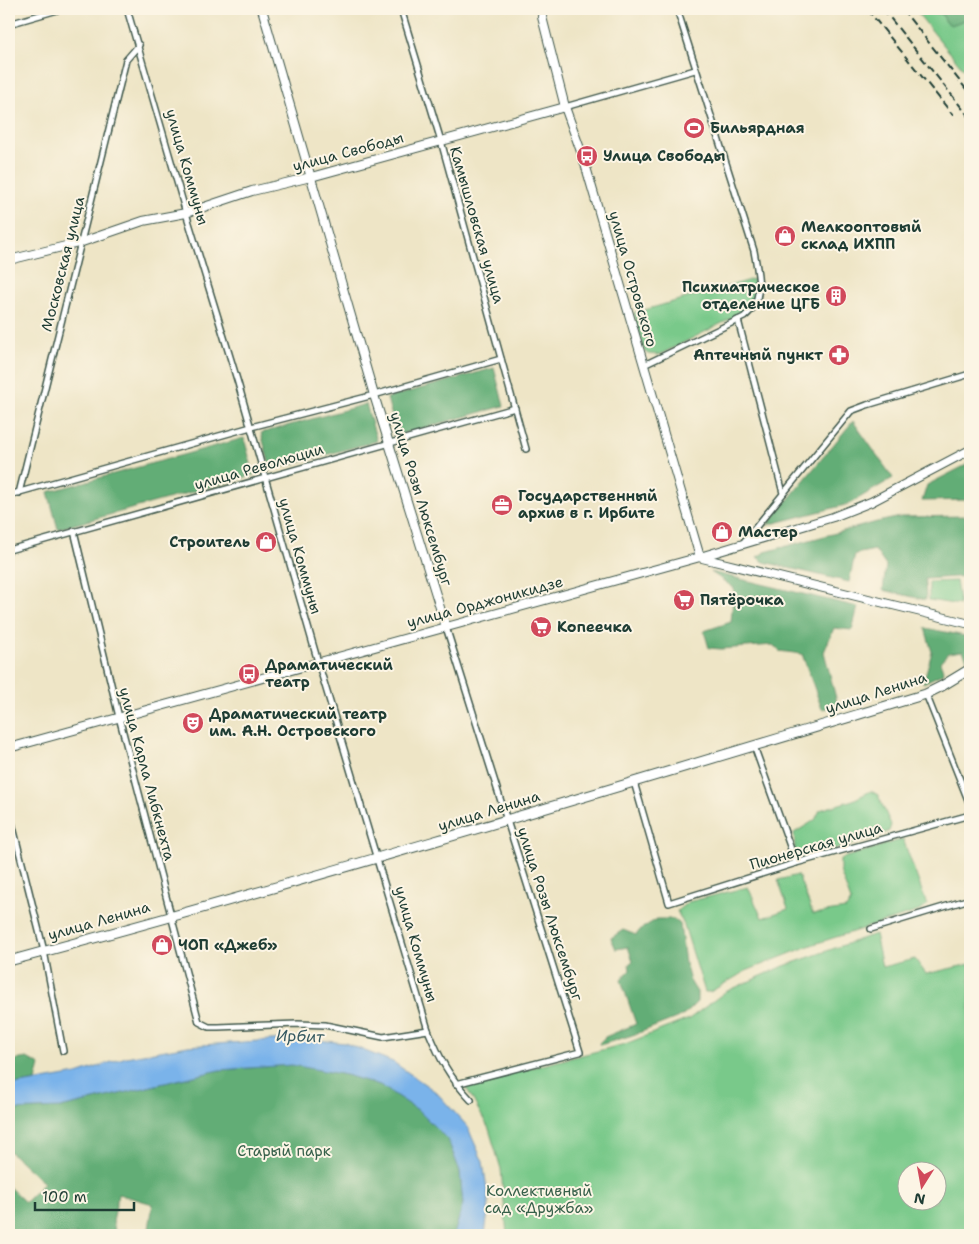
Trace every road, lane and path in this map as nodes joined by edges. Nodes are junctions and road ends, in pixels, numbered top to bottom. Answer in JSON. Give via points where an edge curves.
{"nodes":[{"id":1,"x":61,"y":9,"type":"edge"},
{"id":2,"x":127,"y":9,"type":"edge"},
{"id":3,"x":262,"y":9,"type":"edge"},
{"id":4,"x":401,"y":9,"type":"edge"},
{"id":5,"x":677,"y":9,"type":"edge"},
{"id":6,"x":541,"y":11,"type":"edge"},
{"id":7,"x":9,"y":24,"type":"edge"},
{"id":8,"x":139,"y":45,"type":"junction"},
{"id":9,"x":695,"y":70,"type":"junction"},
{"id":10,"x":565,"y":107,"type":"junction"},
{"id":11,"x":441,"y":141,"type":"junction"},
{"id":12,"x":311,"y":177,"type":"junction"},
{"id":13,"x":186,"y":213,"type":"junction"},
{"id":14,"x":82,"y":242,"type":"junction"},
{"id":15,"x":9,"y":260,"type":"edge"},
{"id":16,"x":738,"y":320,"type":"junction"},
{"id":17,"x":501,"y":359,"type":"junction"},
{"id":18,"x":644,"y":365,"type":"junction"},
{"id":19,"x":970,"y":374,"type":"edge"},
{"id":20,"x":374,"y":395,"type":"junction"},
{"id":21,"x":515,"y":408,"type":"junction"},
{"id":22,"x":251,"y":427,"type":"junction"},
{"id":23,"x":390,"y":443,"type":"junction"},
{"id":24,"x":526,"y":449,"type":"dead end"},
{"id":25,"x":970,"y":450,"type":"edge"},
{"id":26,"x":265,"y":479,"type":"junction"},
{"id":27,"x":19,"y":493,"type":"junction"},
{"id":28,"x":783,"y":493,"type":"junction"},
{"id":29,"x":9,"y":496,"type":"edge"},
{"id":30,"x":74,"y":531,"type":"junction"},
{"id":31,"x":742,"y":544,"type":"junction"},
{"id":32,"x":9,"y":550,"type":"edge"},
{"id":33,"x":700,"y":557,"type":"junction"},
{"id":34,"x":970,"y":624,"type":"edge"},
{"id":35,"x":446,"y":627,"type":"junction"},
{"id":36,"x":318,"y":662,"type":"junction"},
{"id":37,"x":970,"y":669,"type":"edge"},
{"id":38,"x":926,"y":694,"type":"junction"},
{"id":39,"x":119,"y":718,"type":"junction"},
{"id":40,"x":754,"y":746,"type":"junction"},
{"id":41,"x":9,"y":748,"type":"edge"},
{"id":42,"x":634,"y":782,"type":"junction"},
{"id":43,"x":970,"y":805,"type":"edge"},
{"id":44,"x":9,"y":811,"type":"edge"},
{"id":45,"x":970,"y":815,"type":"edge"},
{"id":46,"x":506,"y":820,"type":"junction"},
{"id":47,"x":378,"y":858,"type":"junction"},
{"id":48,"x":796,"y":863,"type":"junction"},
{"id":49,"x":970,"y":899,"type":"edge"},
{"id":50,"x":171,"y":915,"type":"junction"},
{"id":51,"x":871,"y":929,"type":"dead end"},
{"id":52,"x":44,"y":952,"type":"junction"},
{"id":53,"x":9,"y":961,"type":"edge"},
{"id":54,"x":428,"y":1030,"type":"junction"},
{"id":55,"x":63,"y":1051,"type":"dead end"},
{"id":56,"x":456,"y":1084,"type":"junction"},
{"id":57,"x":472,"y":1100,"type":"dead end"}],
"edges":[{"from":1,"to":7,"type":"street"},
{"from":2,"to":8,"type":"street","name":"улица Коммуны"},
{"from":3,"to":12,"type":"street","name":"улица Розы Люксембург"},
{"from":4,"to":11,"type":"street","name":"Камышловская улица"},
{"from":5,"to":9,"type":"street"},
{"from":6,"to":10,"type":"street","name":"улица Островского"},
{"from":8,"to":13,"type":"street","name":"улица Коммуны"},
{"from":8,"to":14,"type":"street","name":"Московская улица","via":[[126,60]]},
{"from":9,"to":10,"type":"street","name":"улица Свободы"},
{"from":9,"to":16,"type":"street","via":[[754,251],[758,273],[756,305]]},
{"from":10,"to":11,"type":"street","name":"улица Свободы"},
{"from":10,"to":18,"type":"street","name":"улица Островского","via":[[583,157]]},
{"from":11,"to":12,"type":"street","name":"улица Свободы"},
{"from":11,"to":17,"type":"street","name":"Камышловская улица"},
{"from":12,"to":13,"type":"street","name":"улица Свободы","via":[[252,191]]},
{"from":12,"to":20,"type":"street","name":"улица Розы Люксембург"},
{"from":13,"to":14,"type":"street","name":"улица Свободы","via":[[143,221]]},
{"from":13,"to":22,"type":"street","name":"улица Коммуны"},
{"from":14,"to":15,"type":"street","name":"улица Свободы"},
{"from":14,"to":27,"type":"street","name":"Московская улица"},
{"from":16,"to":18,"type":"street"},
{"from":16,"to":28,"type":"street"},
{"from":17,"to":20,"type":"street"},
{"from":17,"to":21,"type":"street","name":"Камышловская улица"},
{"from":18,"to":33,"type":"street","name":"улица Островского"},
{"from":19,"to":28,"type":"street","via":[[851,411]]},
{"from":20,"to":22,"type":"street"},
{"from":20,"to":23,"type":"street","name":"улица Розы Люксембург"},
{"from":21,"to":23,"type":"street","name":"улица Революции"},
{"from":21,"to":24,"type":"street","name":"Камышловская улица"},
{"from":22,"to":26,"type":"street","name":"улица Коммуны"},
{"from":22,"to":27,"type":"street"},
{"from":23,"to":26,"type":"street","name":"улица Революции"},
{"from":23,"to":35,"type":"street","name":"улица Розы Люксембург"},
{"from":25,"to":31,"type":"street","via":[[852,510]]},
{"from":26,"to":30,"type":"street","name":"улица Революции"},
{"from":26,"to":36,"type":"street","name":"улица Коммуны"},
{"from":27,"to":29,"type":"street"},
{"from":28,"to":31,"type":"street"},
{"from":30,"to":32,"type":"street","name":"улица Революции"},
{"from":30,"to":39,"type":"street","name":"улица Карла Либкнехта"},
{"from":31,"to":33,"type":"street"},
{"from":33,"to":34,"type":"street","name":"улица Орджоникидзе"},
{"from":33,"to":35,"type":"street","name":"улица Орджоникидзе"},
{"from":35,"to":36,"type":"street","name":"улица Орджоникидзе"},
{"from":35,"to":46,"type":"street","name":"улица Розы Люксембург"},
{"from":36,"to":39,"type":"street","name":"улица Орджоникидзе"},
{"from":36,"to":47,"type":"street","name":"улица Коммуны"},
{"from":37,"to":38,"type":"main road","name":"улица Ленина"},
{"from":38,"to":40,"type":"main road","name":"улица Ленина"},
{"from":38,"to":43,"type":"street"},
{"from":39,"to":41,"type":"street","name":"улица Орджоникидзе"},
{"from":39,"to":50,"type":"street","name":"улица Карла Либкнехта"},
{"from":40,"to":42,"type":"main road","name":"улица Ленина"},
{"from":40,"to":48,"type":"street"},
{"from":42,"to":46,"type":"main road","name":"улица Ленина"},
{"from":42,"to":48,"type":"street","name":"Пионерская улица","via":[[669,903]]},
{"from":44,"to":52,"type":"street"},
{"from":45,"to":48,"type":"street","name":"Пионерская улица"},
{"from":46,"to":47,"type":"main road","name":"улица Ленина"},
{"from":46,"to":56,"type":"street","name":"улица Розы Люксембург","via":[[580,1052]]},
{"from":47,"to":50,"type":"main road","name":"улица Ленина"},
{"from":47,"to":54,"type":"street","name":"улица Коммуны"},
{"from":49,"to":51,"type":"street"},
{"from":50,"to":52,"type":"main road","name":"улица Ленина"},
{"from":50,"to":54,"type":"street","name":"улица Карла Либкнехта","via":[[199,1022],[209,1027],[298,1024],[383,1037]]},
{"from":52,"to":53,"type":"main road","name":"улица Ленина"},
{"from":52,"to":55,"type":"street"},
{"from":54,"to":56,"type":"street","name":"улица Коммуны"},
{"from":56,"to":57,"type":"street","name":"улица Коммуны"}]}
